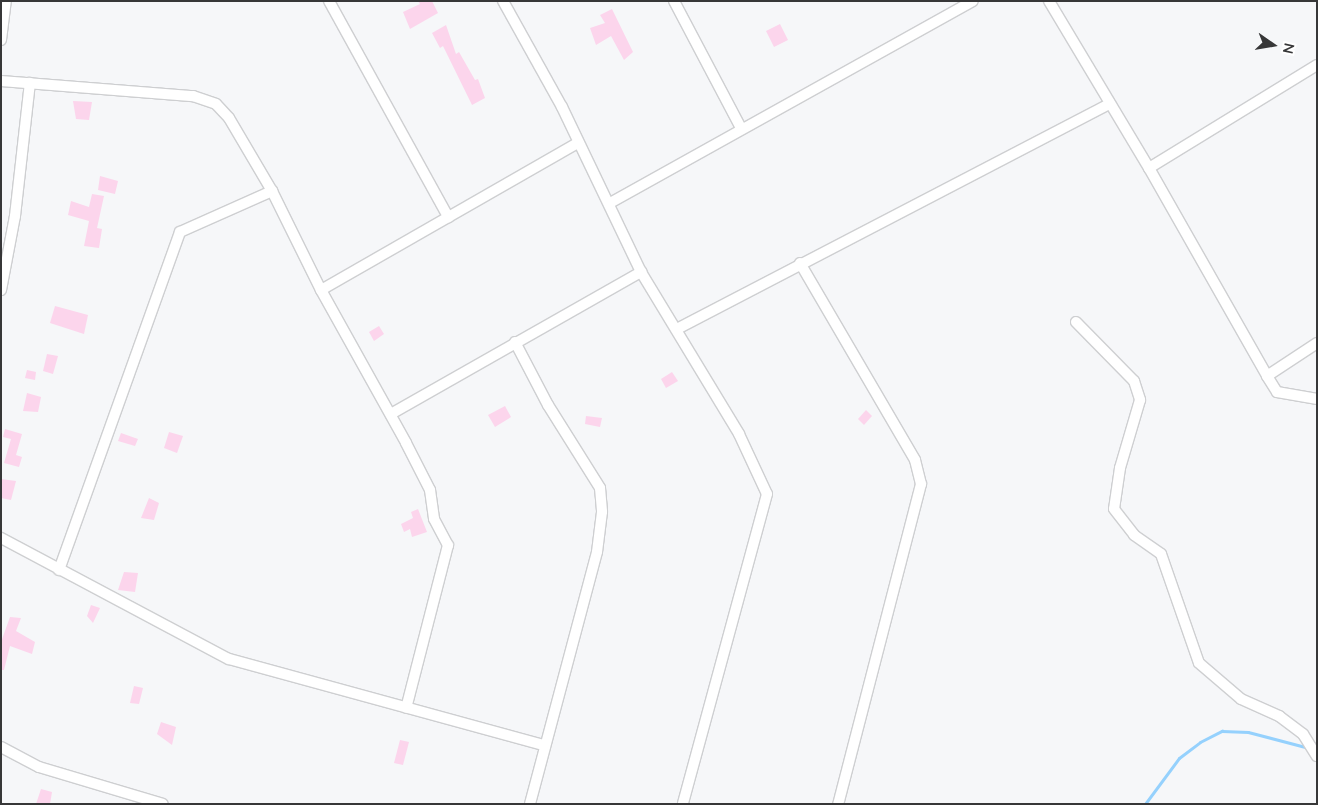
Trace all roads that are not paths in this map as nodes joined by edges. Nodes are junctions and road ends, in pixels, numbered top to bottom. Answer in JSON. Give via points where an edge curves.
{"nodes":[{"id":1,"x":6,"y":1,"type":"edge"},
{"id":2,"x":329,"y":1,"type":"edge"},
{"id":3,"x":503,"y":1,"type":"edge"},
{"id":4,"x":674,"y":1,"type":"edge"},
{"id":5,"x":973,"y":1,"type":"edge"},
{"id":6,"x":1049,"y":1,"type":"edge"},
{"id":7,"x":1,"y":40,"type":"edge"},
{"id":8,"x":1317,"y":65,"type":"edge"},
{"id":9,"x":1,"y":81,"type":"edge"},
{"id":10,"x":30,"y":83,"type":"junction"},
{"id":11,"x":1110,"y":104,"type":"junction"},
{"id":12,"x":741,"y":128,"type":"junction"},
{"id":13,"x":578,"y":143,"type":"junction"},
{"id":14,"x":1149,"y":168,"type":"junction"},
{"id":15,"x":272,"y":191,"type":"junction"},
{"id":16,"x":610,"y":203,"type":"junction"},
{"id":17,"x":448,"y":217,"type":"junction"},
{"id":18,"x":800,"y":263,"type":"junction"},
{"id":19,"x":641,"y":272,"type":"junction"},
{"id":20,"x":1,"y":290,"type":"edge"},
{"id":21,"x":321,"y":290,"type":"junction"},
{"id":22,"x":1076,"y":322,"type":"dead end"},
{"id":23,"x":677,"y":329,"type":"junction"},
{"id":24,"x":514,"y":342,"type":"junction"},
{"id":25,"x":1317,"y":343,"type":"edge"},
{"id":26,"x":1267,"y":376,"type":"junction"},
{"id":27,"x":1317,"y":399,"type":"edge"},
{"id":28,"x":391,"y":414,"type":"junction"},
{"id":29,"x":1,"y":538,"type":"edge"},
{"id":30,"x":59,"y":570,"type":"junction"},
{"id":31,"x":406,"y":708,"type":"junction"},
{"id":32,"x":544,"y":745,"type":"junction"},
{"id":33,"x":1,"y":747,"type":"edge"},
{"id":34,"x":1317,"y":756,"type":"edge"},
{"id":35,"x":163,"y":804,"type":"edge"},
{"id":36,"x":530,"y":804,"type":"edge"},
{"id":37,"x":683,"y":804,"type":"edge"},
{"id":38,"x":838,"y":804,"type":"edge"}],
"edges":[{"from":1,"to":7,"type":"street"},
{"from":2,"to":17,"type":"street"},
{"from":3,"to":13,"type":"street","via":[[562,107]]},
{"from":4,"to":12,"type":"street"},
{"from":5,"to":12,"type":"street"},
{"from":6,"to":11,"type":"street"},
{"from":8,"to":14,"type":"street"},
{"from":9,"to":10,"type":"street"},
{"from":10,"to":15,"type":"street","via":[[204,99],[216,104],[229,118]]},
{"from":10,"to":20,"type":"street","via":[[15,216]]},
{"from":11,"to":14,"type":"street"},
{"from":11,"to":18,"type":"street"},
{"from":12,"to":16,"type":"street"},
{"from":13,"to":16,"type":"street"},
{"from":13,"to":17,"type":"street"},
{"from":14,"to":26,"type":"street"},
{"from":15,"to":21,"type":"street"},
{"from":15,"to":30,"type":"street","via":[[180,232]]},
{"from":16,"to":19,"type":"street"},
{"from":17,"to":21,"type":"street"},
{"from":18,"to":23,"type":"street"},
{"from":18,"to":38,"type":"street","via":[[915,460],[921,484]]},
{"from":19,"to":23,"type":"street"},
{"from":19,"to":24,"type":"street"},
{"from":21,"to":28,"type":"street"},
{"from":22,"to":34,"type":"street","via":[[1134,381],[1140,400],[1120,468],[1114,509],[1134,535],[1162,554],[1199,663],[1241,699],[1279,716],[1304,734]]},
{"from":23,"to":37,"type":"street","via":[[739,434],[767,494]]},
{"from":24,"to":28,"type":"street"},
{"from":24,"to":32,"type":"street","via":[[548,405],[600,488],[602,512],[598,552]]},
{"from":25,"to":26,"type":"street"},
{"from":26,"to":27,"type":"street","via":[[1278,392]]},
{"from":28,"to":31,"type":"street","via":[[430,490],[434,519],[448,545]]},
{"from":29,"to":30,"type":"street"},
{"from":30,"to":31,"type":"street","via":[[229,659]]},
{"from":31,"to":32,"type":"street"},
{"from":32,"to":36,"type":"street"},
{"from":33,"to":35,"type":"street","via":[[39,767]]}]}
